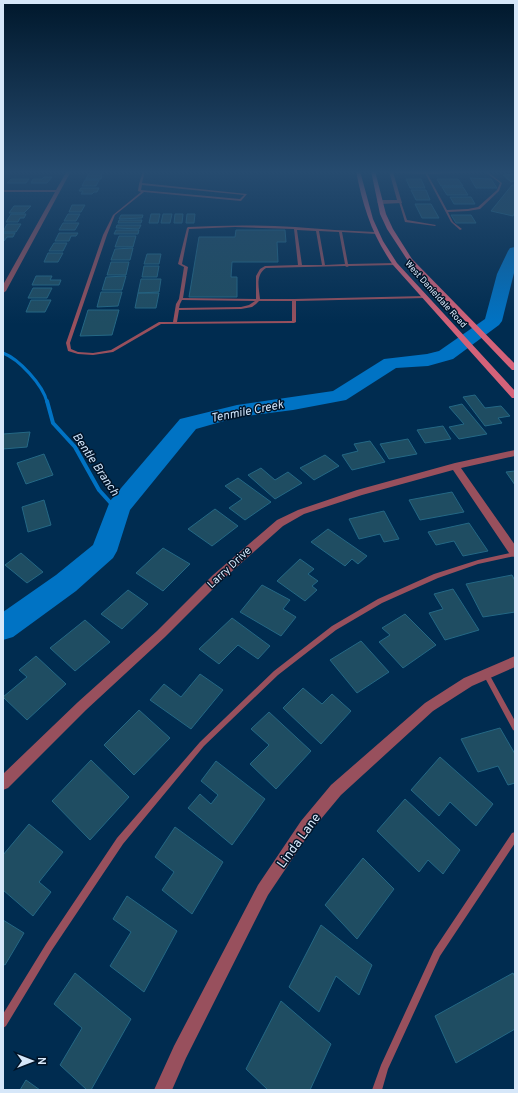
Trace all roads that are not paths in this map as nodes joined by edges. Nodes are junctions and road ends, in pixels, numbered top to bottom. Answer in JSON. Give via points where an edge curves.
{"nodes":[{"id":1,"x":41,"y":222,"type":"edge"},
{"id":2,"x":111,"y":222,"type":"edge"},
{"id":3,"x":376,"y":222,"type":"edge"},
{"id":4,"x":383,"y":222,"type":"edge"},
{"id":5,"x":413,"y":222,"type":"edge"},
{"id":6,"x":452,"y":222,"type":"edge"},
{"id":7,"x":435,"y":225,"type":"dead end"},
{"id":8,"x":295,"y":228,"type":"junction"},
{"id":9,"x":461,"y":229,"type":"dead end"},
{"id":10,"x":317,"y":230,"type":"junction"},
{"id":11,"x":340,"y":232,"type":"junction"},
{"id":12,"x":383,"y":232,"type":"junction"},
{"id":13,"x":395,"y":264,"type":"junction"},
{"id":14,"x":300,"y":266,"type":"junction"},
{"id":15,"x":324,"y":266,"type":"junction"},
{"id":16,"x":347,"y":266,"type":"junction"},
{"id":17,"x":3,"y":289,"type":"edge"},
{"id":18,"x":425,"y":297,"type":"junction"},
{"id":19,"x":181,"y":298,"type":"junction"},
{"id":20,"x":258,"y":299,"type":"junction"},
{"id":21,"x":294,"y":300,"type":"junction"},
{"id":22,"x":177,"y":309,"type":"junction"},
{"id":23,"x":176,"y":322,"type":"junction"},
{"id":24,"x":515,"y":368,"type":"edge"},
{"id":25,"x":515,"y":396,"type":"edge"},
{"id":26,"x":515,"y":453,"type":"edge"},
{"id":27,"x":455,"y":466,"type":"junction"},
{"id":28,"x":515,"y":554,"type":"edge"},
{"id":29,"x":515,"y":661,"type":"edge"},
{"id":30,"x":486,"y":674,"type":"junction"},
{"id":31,"x":515,"y":728,"type":"edge"},
{"id":32,"x":3,"y":783,"type":"edge"},
{"id":33,"x":515,"y":836,"type":"edge"},
{"id":34,"x":3,"y":1023,"type":"edge"},
{"id":35,"x":163,"y":1090,"type":"edge"},
{"id":36,"x":377,"y":1090,"type":"edge"}],
"edges":[{"from":1,"to":17,"type":"street"},
{"from":2,"to":23,"type":"lane","via":[[68,343],[69,350],[93,354],[112,351],[160,323]]},
{"from":3,"to":12,"type":"main road","name":"West Danieldale Road"},
{"from":4,"to":12,"type":"main road","name":"West Danieldale Road"},
{"from":5,"to":7,"type":"lane"},
{"from":6,"to":9,"type":"lane"},
{"from":8,"to":10,"type":"lane"},
{"from":8,"to":14,"type":"lane"},
{"from":8,"to":19,"type":"lane","via":[[188,228],[180,264],[186,267]]},
{"from":10,"to":11,"type":"lane"},
{"from":10,"to":15,"type":"lane"},
{"from":11,"to":12,"type":"lane"},
{"from":11,"to":16,"type":"lane"},
{"from":12,"to":13,"type":"main road","name":"West Danieldale Road","via":[[385,250]]},
{"from":12,"to":24,"type":"main road","name":"West Danieldale Road"},
{"from":13,"to":16,"type":"lane"},
{"from":13,"to":18,"type":"main road","name":"West Danieldale Road"},
{"from":14,"to":15,"type":"lane"},
{"from":14,"to":20,"type":"lane","via":[[260,268],[257,273]]},
{"from":15,"to":16,"type":"lane"},
{"from":18,"to":21,"type":"lane"},
{"from":18,"to":25,"type":"main road","name":"West Danieldale Road"},
{"from":19,"to":20,"type":"lane"},
{"from":19,"to":22,"type":"lane"},
{"from":20,"to":21,"type":"lane"},
{"from":20,"to":22,"type":"lane","via":[[251,306],[241,308]]},
{"from":21,"to":23,"type":"lane","via":[[294,322]]},
{"from":22,"to":23,"type":"lane"},
{"from":26,"to":27,"type":"street","name":"Larry Drive"},
{"from":27,"to":28,"type":"street"},
{"from":27,"to":32,"type":"street","name":"Larry Drive","via":[[354,494],[300,512],[280,523],[217,578]]},
{"from":28,"to":34,"type":"lane","via":[[478,562],[436,576],[380,601],[334,628],[276,673],[202,744],[120,841],[49,947]]},
{"from":29,"to":30,"type":"street","name":"Linda Lane"},
{"from":30,"to":31,"type":"lane"},
{"from":30,"to":35,"type":"street","name":"Linda Lane","via":[[468,682],[429,707],[336,790],[306,826],[263,890]]},
{"from":33,"to":36,"type":"lane","via":[[437,953],[384,1068]]}]}
